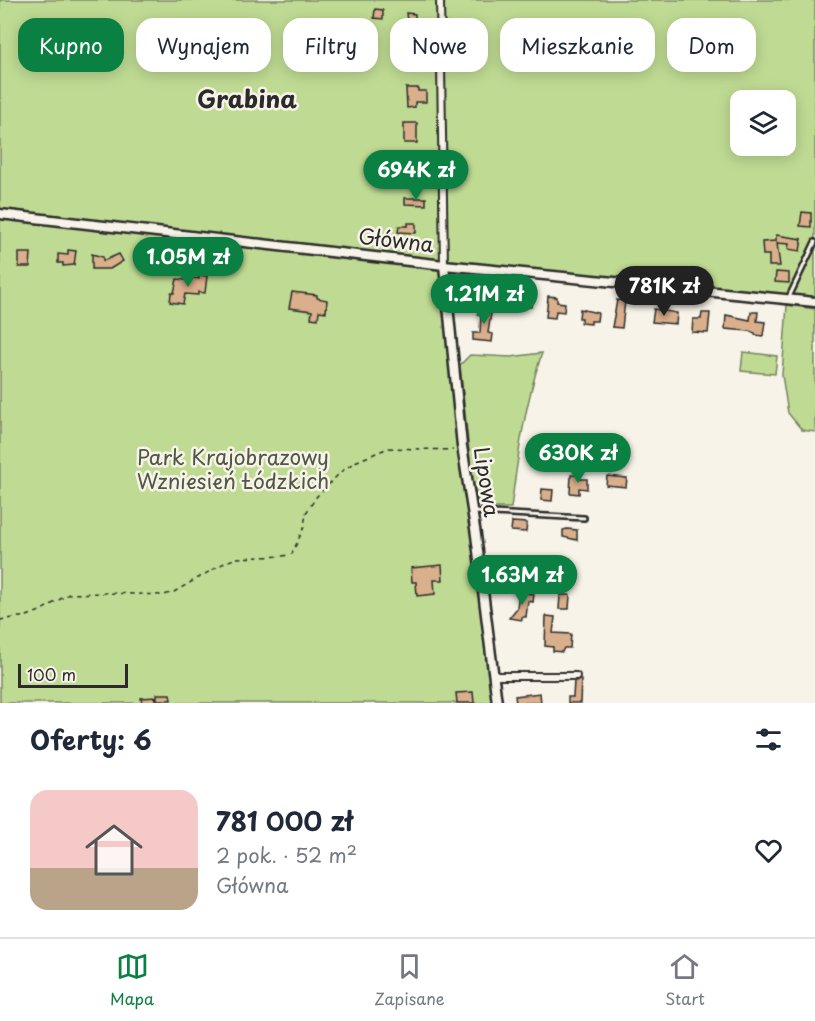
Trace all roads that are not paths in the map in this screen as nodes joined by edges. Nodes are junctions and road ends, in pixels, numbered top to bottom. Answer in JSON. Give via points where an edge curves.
{"nodes":[{"id":1,"x":440,"y":0,"type":"edge"},
{"id":2,"x":0,"y":214,"type":"edge"},
{"id":3,"x":815,"y":242,"type":"edge"},
{"id":4,"x":444,"y":265,"type":"junction"},
{"id":5,"x":789,"y":299,"type":"junction"},
{"id":6,"x":815,"y":302,"type":"edge"},
{"id":7,"x":472,"y":512,"type":"junction"},
{"id":8,"x":584,"y":518,"type":"dead end"},
{"id":9,"x":494,"y":676,"type":"junction"},
{"id":10,"x":576,"y":676,"type":"dead end"},
{"id":11,"x":497,"y":703,"type":"edge"}],
"edges":[{"from":1,"to":4,"type":"street"},
{"from":2,"to":4,"type":"street","name":"Główna"},
{"from":3,"to":5,"type":"lane"},
{"from":4,"to":5,"type":"street","name":"Główna"},
{"from":4,"to":7,"type":"street","name":"Lipowa"},
{"from":5,"to":6,"type":"street","name":"Główna"},
{"from":7,"to":8,"type":"lane"},
{"from":7,"to":9,"type":"street","name":"Lipowa"},
{"from":9,"to":10,"type":"street"},
{"from":9,"to":11,"type":"street","name":"Lipowa"}]}
